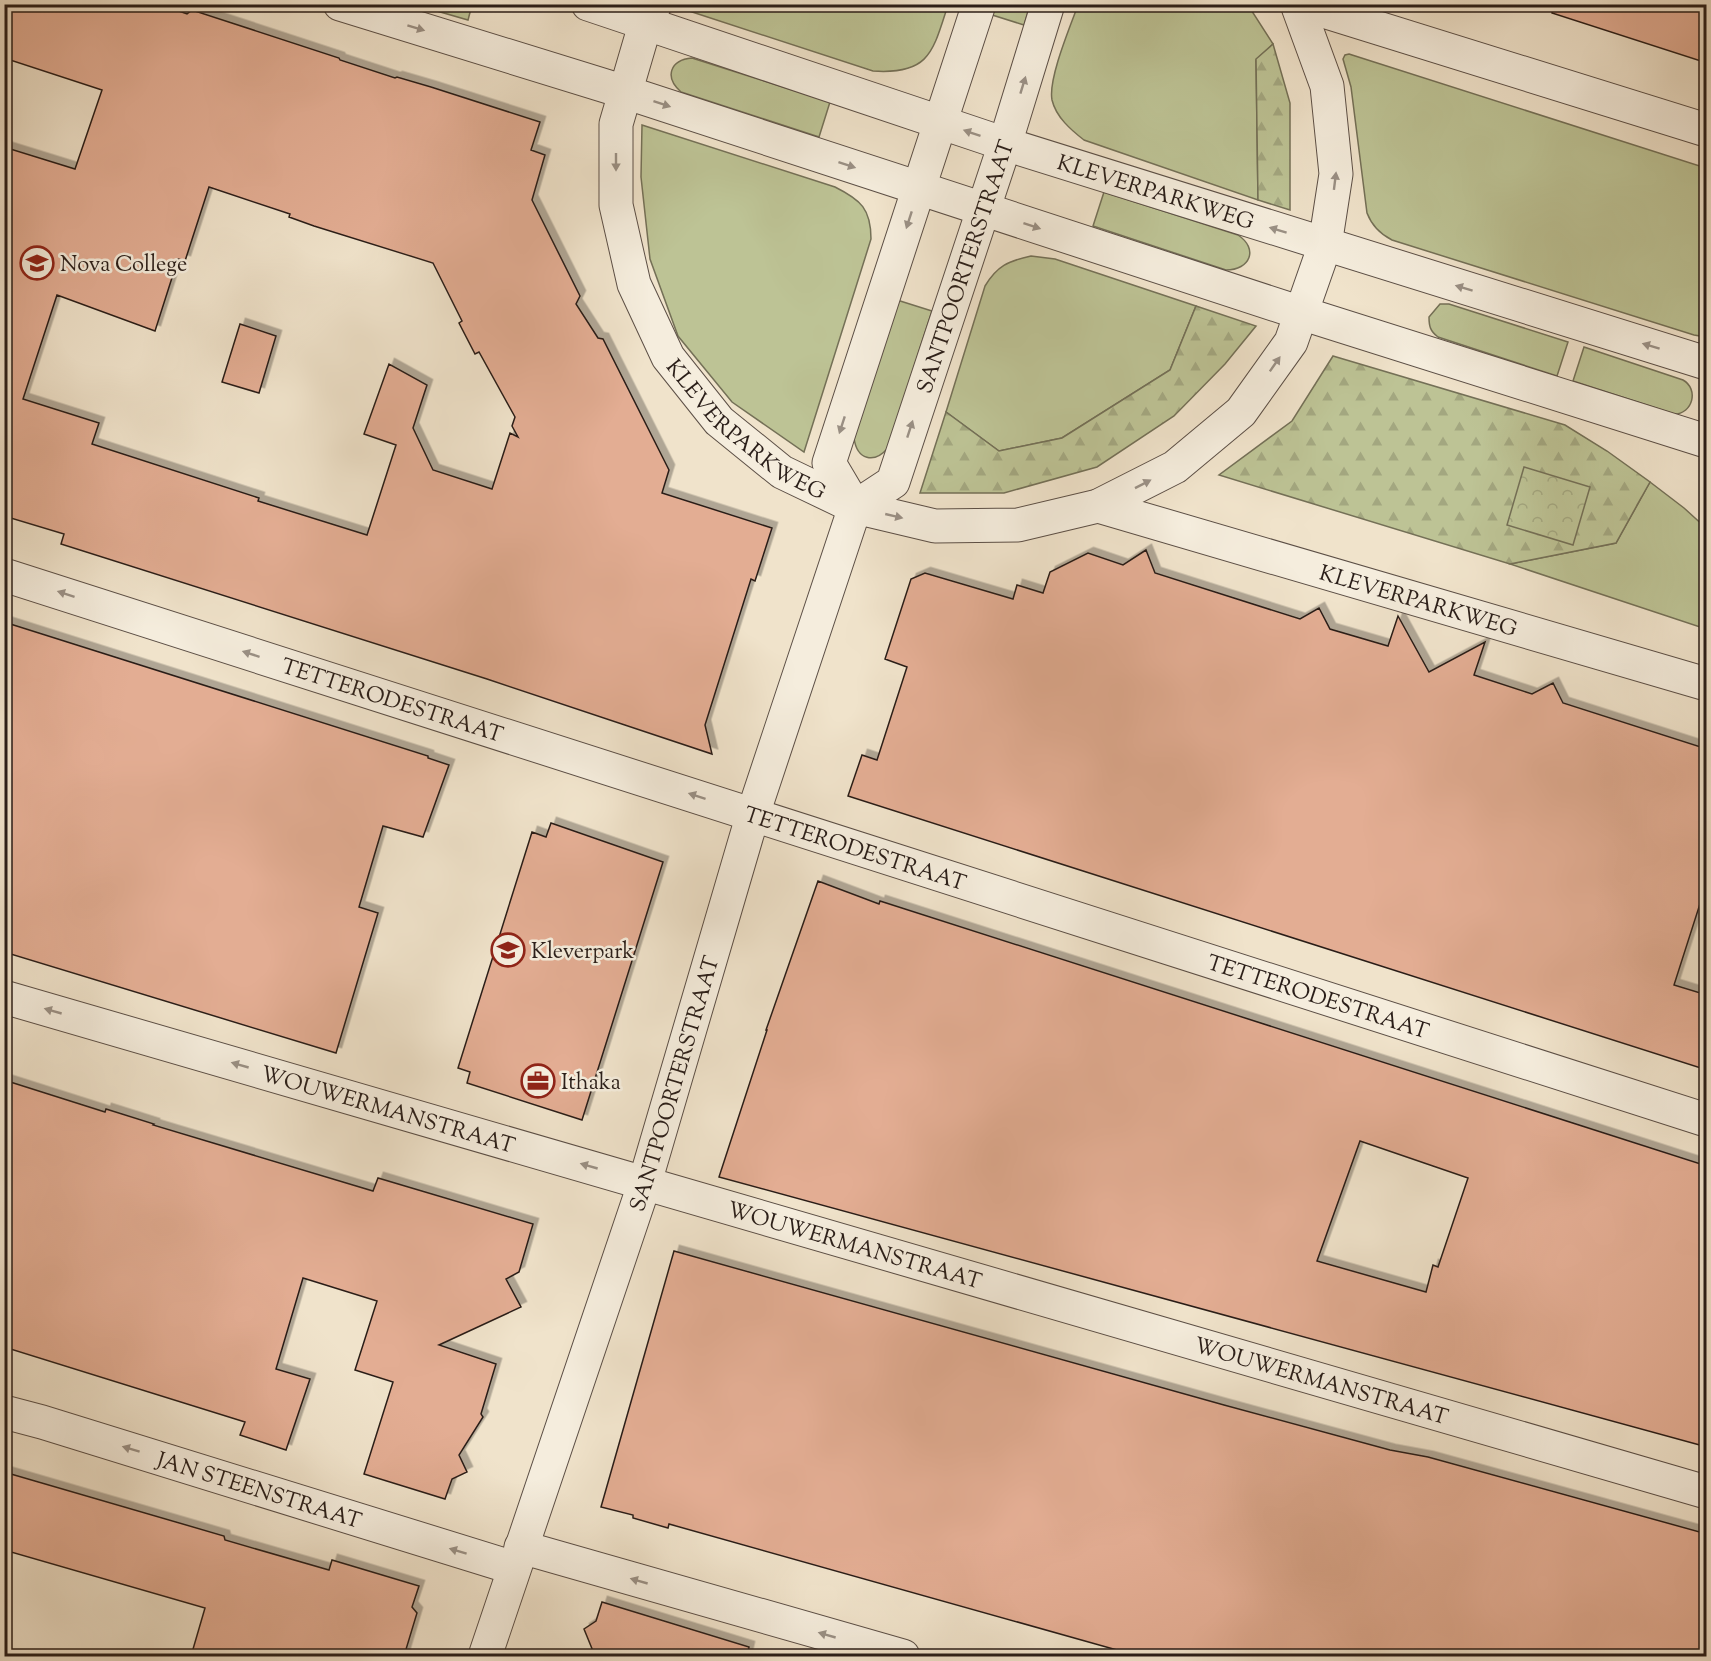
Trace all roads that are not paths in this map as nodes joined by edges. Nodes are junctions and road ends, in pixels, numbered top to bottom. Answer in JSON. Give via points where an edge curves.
{"nodes":[{"id":1,"x":339,"y":4,"type":"edge"},
{"id":2,"x":588,"y":4,"type":"edge"},
{"id":3,"x":979,"y":4,"type":"edge"},
{"id":4,"x":1048,"y":4,"type":"edge"},
{"id":5,"x":1299,"y":4,"type":"edge"},
{"id":6,"x":650,"y":15,"type":"edge"},
{"id":7,"x":625,"y":92,"type":"junction"},
{"id":8,"x":940,"y":122,"type":"junction"},
{"id":9,"x":1707,"y":129,"type":"edge"},
{"id":10,"x":1005,"y":144,"type":"junction"},
{"id":11,"x":919,"y":189,"type":"junction"},
{"id":12,"x":982,"y":210,"type":"junction"},
{"id":13,"x":1325,"y":245,"type":"junction"},
{"id":14,"x":1301,"y":314,"type":"junction"},
{"id":15,"x":1707,"y":363,"type":"edge"},
{"id":16,"x":1707,"y":441,"type":"edge"},
{"id":17,"x":1098,"y":506,"type":"junction"},
{"id":18,"x":855,"y":507,"type":"junction"},
{"id":19,"x":4,"y":575,"type":"edge"},
{"id":20,"x":1707,"y":684,"type":"edge"},
{"id":21,"x":753,"y":814,"type":"junction"},
{"id":22,"x":4,"y":997,"type":"edge"},
{"id":23,"x":1707,"y":1120,"type":"edge"},
{"id":24,"x":645,"y":1182,"type":"junction"},
{"id":25,"x":4,"y":1412,"type":"edge"},
{"id":26,"x":1707,"y":1492,"type":"edge"},
{"id":27,"x":517,"y":1557,"type":"junction"},
{"id":28,"x":485,"y":1656,"type":"edge"},
{"id":29,"x":903,"y":1656,"type":"edge"}],
"edges":[{"from":1,"to":7,"type":"street","one_way":true},
{"from":2,"to":6,"type":"street","name":"KLEVERPARKWEG"},
{"from":3,"to":8,"type":"street"},
{"from":10,"to":4,"type":"street","name":"SANTPOORTERSTRAAT","one_way":true},
{"from":5,"to":9,"type":"street","name":"KLEVERPARKWEG"},
{"from":13,"to":5,"type":"street","name":"KLEVERPARKWEG","one_way":true,"via":[[1336,174],[1327,86]]},
{"from":6,"to":7,"type":"street","name":"KLEVERPARKWEG"},
{"from":6,"to":8,"type":"street","name":"KLEVERPARKWEG"},
{"from":7,"to":11,"type":"street","one_way":true},
{"from":7,"to":18,"type":"street","name":"KLEVERPARKWEG","one_way":true,"via":[[616,124],[616,205],[634,285],[668,357],[719,421],[782,472]]},
{"from":10,"to":8,"type":"street","name":"KLEVERPARKWEG","one_way":true},
{"from":8,"to":11,"type":"street"},
{"from":10,"to":12,"type":"street","name":"SANTPOORTERSTRAAT"},
{"from":13,"to":10,"type":"street","name":"KLEVERPARKWEG","one_way":true},
{"from":11,"to":12,"type":"street"},
{"from":11,"to":18,"type":"street","one_way":true,"via":[[829,463]]},
{"from":12,"to":14,"type":"street","one_way":true},
{"from":18,"to":12,"type":"street","name":"SANTPOORTERSTRAAT","one_way":true,"via":[[893,482]]},
{"from":13,"to":14,"type":"street","name":"KLEVERPARKWEG"},
{"from":15,"to":13,"type":"street","name":"KLEVERPARKWEG","one_way":true},
{"from":14,"to":16,"type":"street"},
{"from":17,"to":14,"type":"street","name":"KLEVERPARKWEG","one_way":true,"via":[[1175,467],[1241,412],[1291,342]]},
{"from":18,"to":17,"type":"street","name":"KLEVERPARKWEG","one_way":true,"via":[[935,526],[1018,525]]},
{"from":17,"to":20,"type":"street","name":"KLEVERPARKWEG"},
{"from":18,"to":21,"type":"street","name":"SANTPOORTERSTRAAT"},
{"from":21,"to":19,"type":"street","name":"TETTERODESTRAAT","one_way":true},
{"from":21,"to":23,"type":"street","name":"TETTERODESTRAAT"},
{"from":21,"to":24,"type":"street","name":"SANTPOORTERSTRAAT"},
{"from":24,"to":22,"type":"street","name":"WOUWERMANSTRAAT","one_way":true},
{"from":24,"to":26,"type":"street","name":"WOUWERMANSTRAAT"},
{"from":24,"to":27,"type":"street","name":"SANTPOORTERSTRAAT"},
{"from":27,"to":25,"type":"street","name":"JAN STEENSTRAAT","one_way":true},
{"from":27,"to":28,"type":"street","name":"SANTPOORTERSTRAAT"},
{"from":29,"to":27,"type":"street","name":"JAN STEENSTRAAT","one_way":true}]}
